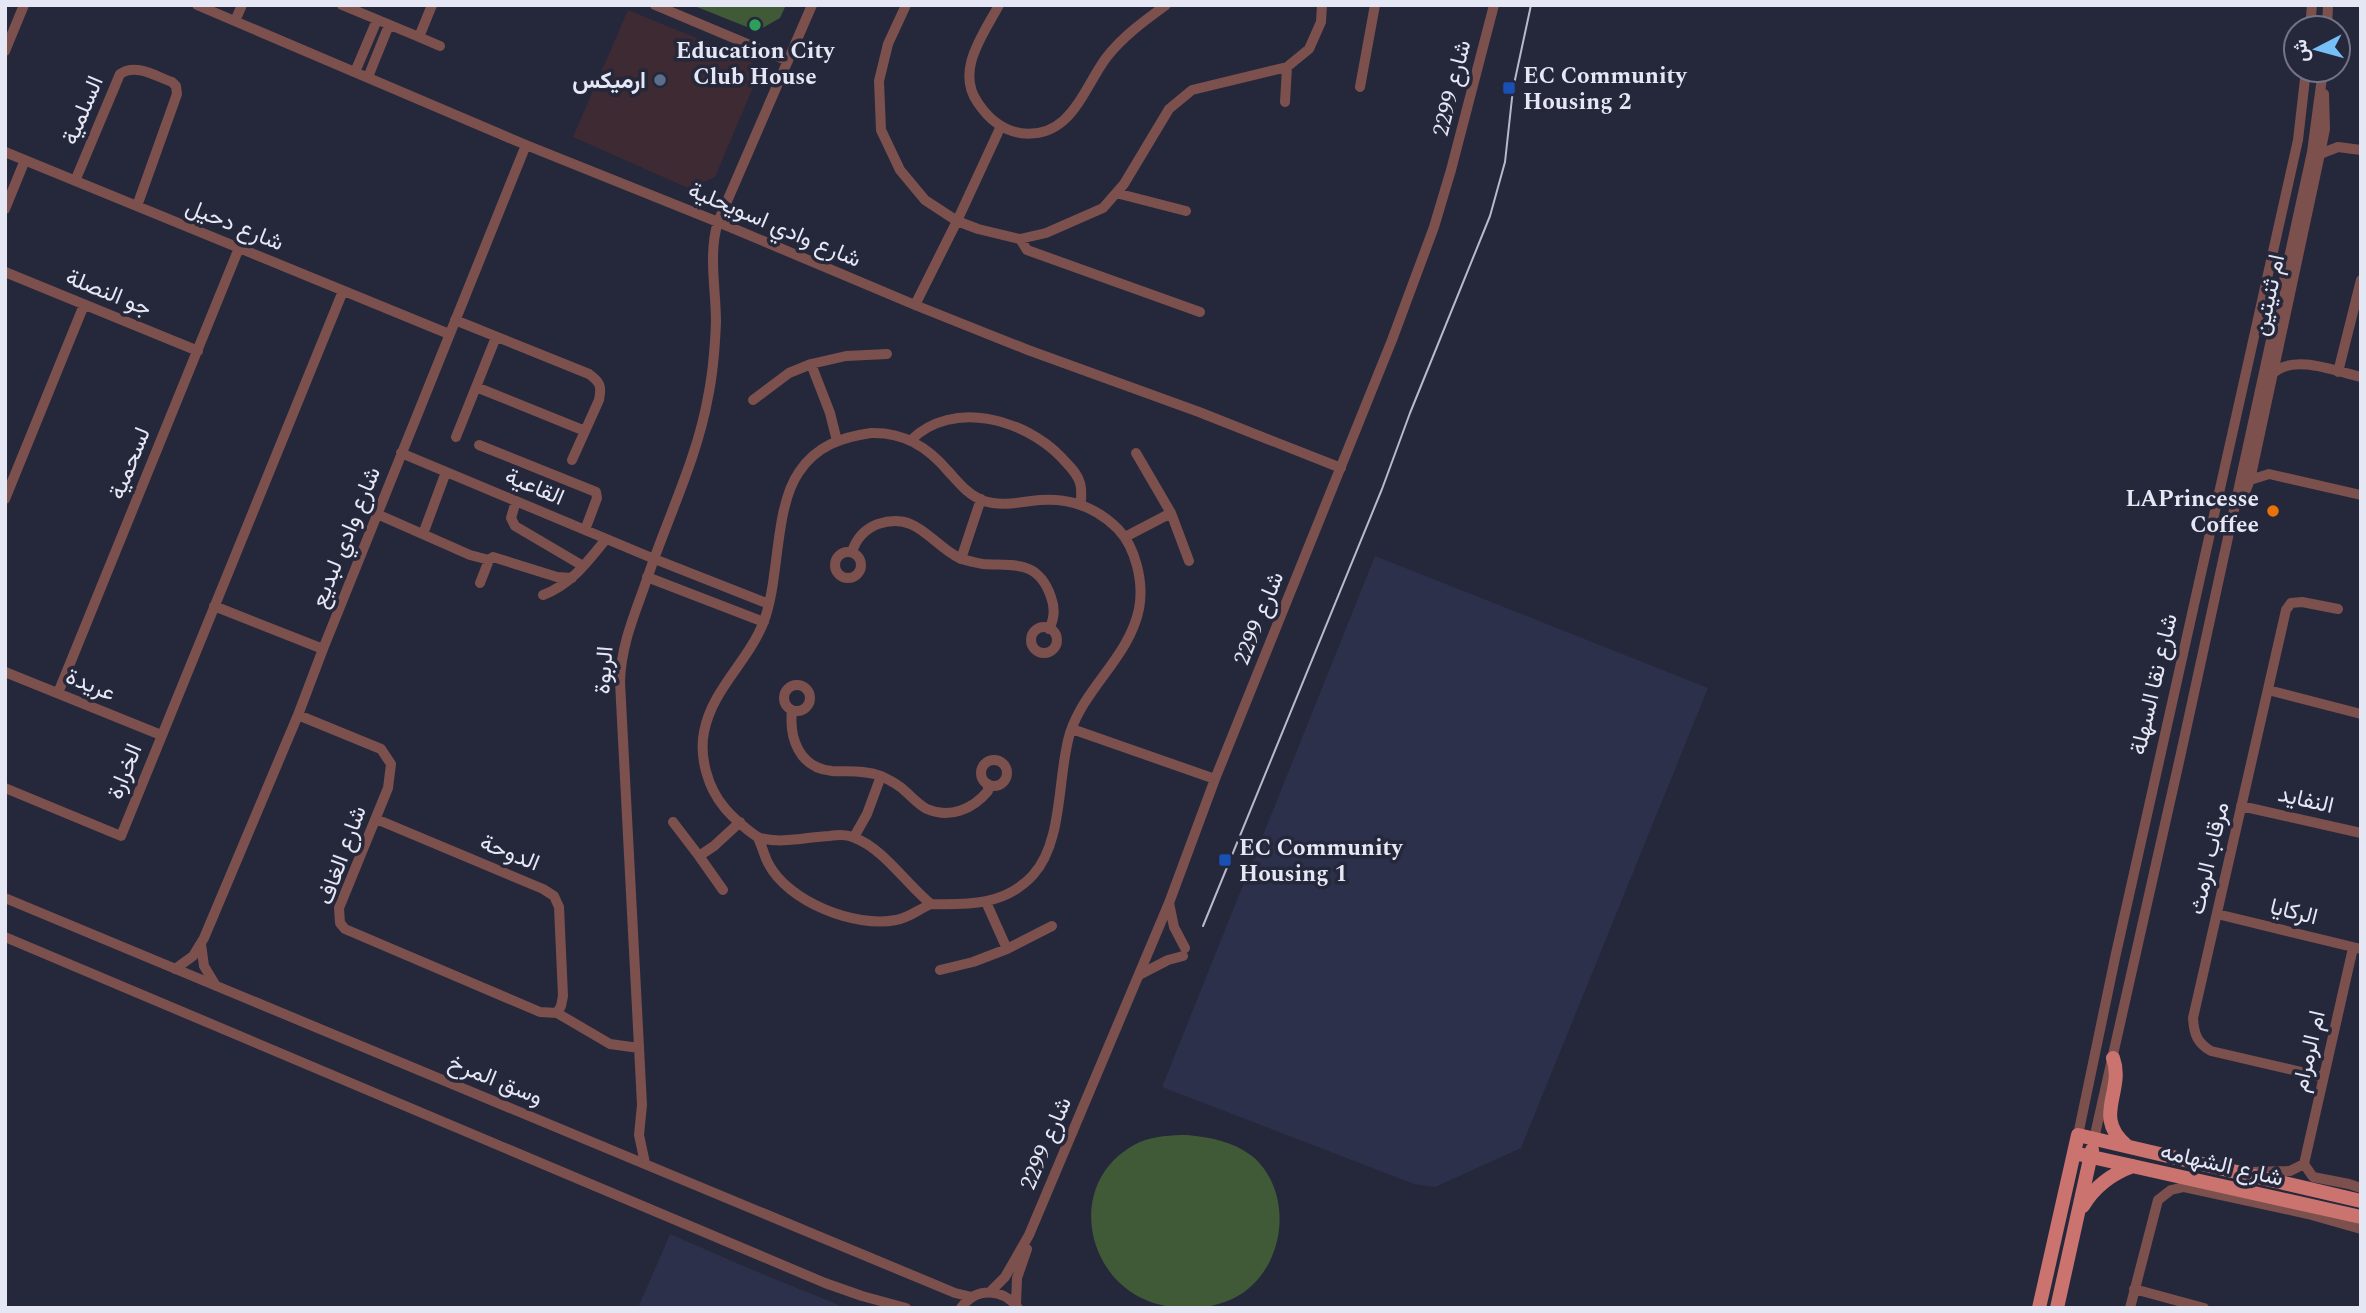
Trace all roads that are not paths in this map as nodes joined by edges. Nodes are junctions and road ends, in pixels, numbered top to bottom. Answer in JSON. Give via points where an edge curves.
{"nodes":[{"id":1,"x":24,"y":5,"type":"edge"},
{"id":2,"x":197,"y":5,"type":"edge"},
{"id":3,"x":231,"y":5,"type":"edge"},
{"id":4,"x":242,"y":5,"type":"edge"},
{"id":5,"x":343,"y":5,"type":"edge"},
{"id":6,"x":432,"y":5,"type":"edge"},
{"id":7,"x":655,"y":5,"type":"edge"},
{"id":8,"x":812,"y":5,"type":"edge"},
{"id":9,"x":906,"y":5,"type":"edge"},
{"id":10,"x":999,"y":5,"type":"edge"},
{"id":11,"x":1166,"y":5,"type":"edge"},
{"id":12,"x":1322,"y":5,"type":"edge"},
{"id":13,"x":1376,"y":5,"type":"edge"},
{"id":14,"x":1494,"y":5,"type":"edge"},
{"id":15,"x":230,"y":19,"type":"junction"},
{"id":16,"x":377,"y":20,"type":"junction"},
{"id":17,"x":389,"y":25,"type":"junction"},
{"id":18,"x":419,"y":37,"type":"junction"},
{"id":19,"x":440,"y":46,"type":"dead end"},
{"id":20,"x":5,"y":51,"type":"edge"},
{"id":21,"x":788,"y":61,"type":"junction"},
{"id":22,"x":1287,"y":67,"type":"junction"},
{"id":23,"x":355,"y":72,"type":"junction"},
{"id":24,"x":368,"y":78,"type":"junction"},
{"id":25,"x":2304,"y":84,"type":"edge"},
{"id":26,"x":2321,"y":84,"type":"edge"},
{"id":27,"x":2323,"y":84,"type":"edge"},
{"id":28,"x":1360,"y":87,"type":"dead end"},
{"id":29,"x":1285,"y":102,"type":"dead end"},
{"id":30,"x":1001,"y":126,"type":"junction"},
{"id":31,"x":2325,"y":129,"type":"junction"},
{"id":32,"x":526,"y":145,"type":"junction"},
{"id":33,"x":2345,"y":147,"type":"junction"},
{"id":34,"x":2361,"y":150,"type":"edge"},
{"id":35,"x":5,"y":152,"type":"edge"},
{"id":36,"x":2320,"y":154,"type":"junction"},
{"id":37,"x":25,"y":160,"type":"junction"},
{"id":38,"x":75,"y":181,"type":"junction"},
{"id":39,"x":1116,"y":193,"type":"junction"},
{"id":40,"x":137,"y":206,"type":"junction"},
{"id":41,"x":5,"y":209,"type":"edge"},
{"id":42,"x":1186,"y":211,"type":"dead end"},
{"id":43,"x":957,"y":221,"type":"junction"},
{"id":44,"x":718,"y":222,"type":"junction"},
{"id":45,"x":1020,"y":239,"type":"junction"},
{"id":46,"x":239,"y":248,"type":"junction"},
{"id":47,"x":5,"y":272,"type":"edge"},
{"id":48,"x":2361,"y":280,"type":"edge"},
{"id":49,"x":343,"y":291,"type":"junction"},
{"id":50,"x":915,"y":304,"type":"junction"},
{"id":51,"x":84,"y":305,"type":"junction"},
{"id":52,"x":1200,"y":312,"type":"dead end"},
{"id":53,"x":455,"y":320,"type":"junction"},
{"id":54,"x":449,"y":334,"type":"junction"},
{"id":55,"x":496,"y":337,"type":"junction"},
{"id":56,"x":2278,"y":343,"type":"junction"},
{"id":57,"x":198,"y":351,"type":"junction"},
{"id":58,"x":887,"y":354,"type":"dead end"},
{"id":59,"x":2296,"y":363,"type":"junction"},
{"id":60,"x":811,"y":364,"type":"junction"},
{"id":61,"x":2338,"y":372,"type":"junction"},
{"id":62,"x":2273,"y":373,"type":"junction"},
{"id":63,"x":2361,"y":377,"type":"edge"},
{"id":64,"x":476,"y":387,"type":"junction"},
{"id":65,"x":753,"y":400,"type":"dead end"},
{"id":66,"x":585,"y":431,"type":"junction"},
{"id":67,"x":456,"y":437,"type":"dead end"},
{"id":68,"x":911,"y":440,"type":"junction"},
{"id":69,"x":837,"y":441,"type":"junction"},
{"id":70,"x":479,"y":445,"type":"dead end"},
{"id":71,"x":401,"y":453,"type":"junction"},
{"id":72,"x":1136,"y":453,"type":"dead end"},
{"id":73,"x":2254,"y":455,"type":"junction"},
{"id":74,"x":572,"y":460,"type":"dead end"},
{"id":75,"x":1341,"y":468,"type":"junction"},
{"id":76,"x":446,"y":472,"type":"junction"},
{"id":77,"x":2269,"y":474,"type":"junction"},
{"id":78,"x":2250,"y":480,"type":"junction"},
{"id":79,"x":2361,"y":495,"type":"edge"},
{"id":80,"x":5,"y":499,"type":"edge"},
{"id":81,"x":981,"y":499,"type":"junction"},
{"id":82,"x":516,"y":501,"type":"junction"},
{"id":83,"x":1081,"y":504,"type":"junction"},
{"id":84,"x":1171,"y":513,"type":"junction"},
{"id":85,"x":377,"y":514,"type":"junction"},
{"id":86,"x":2232,"y":516,"type":"junction"},
{"id":87,"x":585,"y":530,"type":"junction"},
{"id":88,"x":423,"y":534,"type":"junction"},
{"id":89,"x":1125,"y":537,"type":"junction"},
{"id":90,"x":606,"y":539,"type":"junction"},
{"id":91,"x":852,"y":552,"type":"dead end"},
{"id":92,"x":652,"y":558,"type":"junction"},
{"id":93,"x":961,"y":559,"type":"junction"},
{"id":94,"x":489,"y":560,"type":"junction"},
{"id":95,"x":1189,"y":561,"type":"dead end"},
{"id":96,"x":583,"y":566,"type":"junction"},
{"id":97,"x":692,"y":574,"type":"junction"},
{"id":98,"x":648,"y":577,"type":"junction"},
{"id":99,"x":572,"y":578,"type":"junction"},
{"id":100,"x":480,"y":583,"type":"dead end"},
{"id":101,"x":684,"y":591,"type":"junction"},
{"id":102,"x":543,"y":594,"type":"dead end"},
{"id":103,"x":769,"y":604,"type":"junction"},
{"id":104,"x":214,"y":606,"type":"junction"},
{"id":105,"x":2338,"y":609,"type":"dead end"},
{"id":106,"x":764,"y":622,"type":"junction"},
{"id":107,"x":1049,"y":629,"type":"dead end"},
{"id":108,"x":323,"y":649,"type":"junction"},
{"id":109,"x":5,"y":672,"type":"edge"},
{"id":110,"x":2268,"y":690,"type":"junction"},
{"id":111,"x":58,"y":693,"type":"junction"},
{"id":112,"x":792,"y":710,"type":"dead end"},
{"id":113,"x":2361,"y":714,"type":"edge"},
{"id":114,"x":298,"y":715,"type":"junction"},
{"id":115,"x":1072,"y":729,"type":"junction"},
{"id":116,"x":161,"y":735,"type":"junction"},
{"id":117,"x":881,"y":776,"type":"junction"},
{"id":118,"x":1215,"y":779,"type":"junction"},
{"id":119,"x":988,"y":783,"type":"dead end"},
{"id":120,"x":5,"y":788,"type":"edge"},
{"id":121,"x":2241,"y":806,"type":"junction"},
{"id":122,"x":376,"y":819,"type":"junction"},
{"id":123,"x":673,"y":822,"type":"dead end"},
{"id":124,"x":740,"y":822,"type":"junction"},
{"id":125,"x":2361,"y":833,"type":"edge"},
{"id":126,"x":758,"y":838,"type":"junction"},
{"id":127,"x":854,"y":838,"type":"junction"},
{"id":128,"x":698,"y":856,"type":"junction"},
{"id":129,"x":723,"y":890,"type":"dead end"},
{"id":130,"x":5,"y":898,"type":"edge"},
{"id":131,"x":986,"y":902,"type":"junction"},
{"id":132,"x":1169,"y":903,"type":"junction"},
{"id":133,"x":930,"y":904,"type":"junction"},
{"id":134,"x":2217,"y":914,"type":"junction"},
{"id":135,"x":1052,"y":926,"type":"dead end"},
{"id":136,"x":5,"y":937,"type":"edge"},
{"id":137,"x":201,"y":943,"type":"junction"},
{"id":138,"x":2357,"y":948,"type":"edge"},
{"id":139,"x":1007,"y":949,"type":"junction"},
{"id":140,"x":175,"y":969,"type":"junction"},
{"id":141,"x":940,"y":970,"type":"dead end"},
{"id":142,"x":1139,"y":975,"type":"junction"},
{"id":143,"x":216,"y":986,"type":"junction"},
{"id":144,"x":553,"y":1014,"type":"junction"},
{"id":145,"x":639,"y":1048,"type":"junction"},
{"id":146,"x":2113,"y":1058,"type":"junction"},
{"id":147,"x":2323,"y":1077,"type":"junction"},
{"id":148,"x":639,"y":1135,"type":"junction"},
{"id":149,"x":2078,"y":1135,"type":"junction"},
{"id":150,"x":2094,"y":1139,"type":"junction"},
{"id":151,"x":2127,"y":1146,"type":"junction"},
{"id":152,"x":621,"y":1153,"type":"junction"},
{"id":153,"x":2074,"y":1153,"type":"junction"},
{"id":154,"x":2090,"y":1157,"type":"junction"},
{"id":155,"x":645,"y":1163,"type":"junction"},
{"id":156,"x":2304,"y":1164,"type":"junction"},
{"id":157,"x":2133,"y":1166,"type":"junction"},
{"id":158,"x":2239,"y":1174,"type":"junction"},
{"id":159,"x":2361,"y":1189,"type":"edge"},
{"id":160,"x":2327,"y":1194,"type":"junction"},
{"id":161,"x":2361,"y":1201,"type":"edge"},
{"id":162,"x":2077,"y":1221,"type":"junction"},
{"id":163,"x":2357,"y":1224,"type":"edge"},
{"id":164,"x":1029,"y":1236,"type":"junction"},
{"id":165,"x":2134,"y":1289,"type":"junction"},
{"id":166,"x":990,"y":1292,"type":"junction"},
{"id":167,"x":972,"y":1297,"type":"junction"},
{"id":168,"x":1017,"y":1306,"type":"edge"},
{"id":169,"x":906,"y":1308,"type":"edge"},
{"id":170,"x":961,"y":1308,"type":"edge"},
{"id":171,"x":2039,"y":1308,"type":"edge"},
{"id":172,"x":2057,"y":1308,"type":"edge"},
{"id":173,"x":2130,"y":1308,"type":"edge"},
{"id":174,"x":2204,"y":1308,"type":"edge"}],
"edges":[{"from":1,"to":20,"type":"street"},
{"from":2,"to":15,"type":"street","name":"شارع وادي اسويحلية"},
{"from":3,"to":15,"type":"street"},
{"from":4,"to":15,"type":"street"},
{"from":5,"to":16,"type":"street"},
{"from":6,"to":18,"type":"street"},
{"from":7,"to":21,"type":"street"},
{"from":8,"to":21,"type":"street","name":"الربوة"},
{"from":9,"to":43,"type":"street","via":[[888,44],[879,81],[881,130],[900,170],[925,200]]},
{"from":10,"to":30,"type":"street","via":[[968,71],[971,93]]},
{"from":11,"to":30,"type":"street","via":[[1107,57],[1074,111],[1057,128],[1033,135]]},
{"from":12,"to":22,"type":"street","via":[[1321,22],[1308,49]]},
{"from":13,"to":28,"type":"street"},
{"from":14,"to":75,"type":"street","name":"شارع 2299","via":[[1434,227]]},
{"from":15,"to":23,"type":"street","name":"شارع وادي اسويحلية"},
{"from":16,"to":17,"type":"street"},
{"from":16,"to":23,"type":"street"},
{"from":17,"to":18,"type":"street"},
{"from":17,"to":24,"type":"street"},
{"from":18,"to":19,"type":"street"},
{"from":21,"to":44,"type":"street","name":"الربوة"},
{"from":22,"to":29,"type":"street"},
{"from":22,"to":39,"type":"street","via":[[1192,90],[1170,108]]},
{"from":23,"to":24,"type":"street","name":"شارع وادي اسويحلية"},
{"from":24,"to":32,"type":"street","name":"شارع وادي اسويحلية"},
{"from":25,"to":149,"type":"street","name":"شارع نقا السهلة","via":[[2298,140]]},
{"from":26,"to":86,"type":"street","name":"شارع نقا السهلة","via":[[2312,152]]},
{"from":27,"to":31,"type":"street","name":"ام ثنيتين"},
{"from":30,"to":43,"type":"street"},
{"from":31,"to":33,"type":"street"},
{"from":31,"to":36,"type":"street","name":"ام ثنيتين"},
{"from":32,"to":44,"type":"street","name":"شارع وادي اسويحلية"},
{"from":32,"to":53,"type":"street","name":"شارع وادي لبديع"},
{"from":33,"to":34,"type":"street"},
{"from":33,"to":36,"type":"street"},
{"from":35,"to":37,"type":"street","name":"شارع دحيل"},
{"from":36,"to":56,"type":"street","name":"ام ثنيتين"},
{"from":37,"to":38,"type":"street","name":"شارع دحيل"},
{"from":37,"to":41,"type":"street"},
{"from":38,"to":40,"type":"street","name":"شارع دحيل"},
{"from":38,"to":40,"type":"street","name":"السلمية","via":[[120,74],[135,69],[172,82],[177,94]]},
{"from":39,"to":42,"type":"street"},
{"from":39,"to":45,"type":"street","via":[[1103,208],[1080,220]]},
{"from":40,"to":46,"type":"street","name":"شارع دحيل"},
{"from":43,"to":45,"type":"street"},
{"from":43,"to":50,"type":"street"},
{"from":44,"to":50,"type":"street","name":"شارع وادي اسويحلية"},
{"from":44,"to":92,"type":"street","name":"الربوة","via":[[713,240],[716,321],[708,397]]},
{"from":45,"to":52,"type":"street","via":[[1027,250]]},
{"from":46,"to":49,"type":"street","name":"شارع دحيل"},
{"from":46,"to":57,"type":"street","name":"لسحمية"},
{"from":47,"to":51,"type":"street","name":"جو النصلة"},
{"from":48,"to":61,"type":"street"},
{"from":49,"to":54,"type":"street","name":"شارع دحيل"},
{"from":49,"to":104,"type":"street","name":"الخرارة"},
{"from":50,"to":75,"type":"street","name":"شارع وادي اسويحلية"},
{"from":51,"to":57,"type":"street","name":"جو النصلة"},
{"from":51,"to":80,"type":"street"},
{"from":53,"to":54,"type":"street","name":"شارع وادي لبديع"},
{"from":53,"to":55,"type":"street"},
{"from":54,"to":71,"type":"street","name":"شارع وادي لبديع"},
{"from":55,"to":64,"type":"street"},
{"from":55,"to":66,"type":"street","via":[[599,382],[599,400]]},
{"from":56,"to":59,"type":"street"},
{"from":56,"to":62,"type":"street","name":"ام ثنيتين"},
{"from":57,"to":111,"type":"street","name":"لسحمية"},
{"from":58,"to":60,"type":"street","via":[[846,355]]},
{"from":59,"to":61,"type":"street"},
{"from":59,"to":62,"type":"street"},
{"from":60,"to":65,"type":"street","via":[[789,373]]},
{"from":60,"to":69,"type":"street"},
{"from":61,"to":63,"type":"street"},
{"from":62,"to":73,"type":"street","name":"ام ثنيتين"},
{"from":64,"to":66,"type":"street"},
{"from":64,"to":67,"type":"street"},
{"from":66,"to":74,"type":"street"},
{"from":68,"to":69,"type":"street","via":[[882,432]]},
{"from":68,"to":81,"type":"street"},
{"from":68,"to":83,"type":"street","via":[[930,425],[945,421],[978,418],[1008,424],[1049,446],[1076,474]]},
{"from":69,"to":103,"type":"street","via":[[805,463],[792,483]]},
{"from":70,"to":87,"type":"street","via":[[593,491],[597,498]]},
{"from":71,"to":76,"type":"street","name":"القاعية"},
{"from":71,"to":85,"type":"street","name":"شارع وادي لبديع"},
{"from":72,"to":84,"type":"street"},
{"from":73,"to":77,"type":"street"},
{"from":73,"to":78,"type":"street","name":"ام ثنيتين"},
{"from":75,"to":118,"type":"street","name":"شارع 2299"},
{"from":76,"to":82,"type":"street","name":"القاعية"},
{"from":76,"to":88,"type":"street"},
{"from":77,"to":78,"type":"street"},
{"from":77,"to":79,"type":"street"},
{"from":78,"to":86,"type":"street","name":"ام ثنيتين"},
{"from":81,"to":83,"type":"street","via":[[1002,504],[1050,499]]},
{"from":81,"to":93,"type":"street"},
{"from":82,"to":87,"type":"street","name":"القاعية"},
{"from":82,"to":96,"type":"street","via":[[511,518],[515,526]]},
{"from":83,"to":89,"type":"street","via":[[1106,518]]},
{"from":84,"to":89,"type":"street"},
{"from":84,"to":95,"type":"street"},
{"from":85,"to":88,"type":"street"},
{"from":85,"to":108,"type":"street","name":"شارع وادي لبديع"},
{"from":86,"to":146,"type":"street","name":"شارع نقا السهلة"},
{"from":87,"to":90,"type":"street","name":"القاعية"},
{"from":88,"to":94,"type":"street"},
{"from":89,"to":115,"type":"street","via":[[1139,580],[1136,620]]},
{"from":90,"to":92,"type":"street","name":"القاعية"},
{"from":90,"to":96,"type":"street"},
{"from":91,"to":93,"type":"street","via":[[865,531],[898,520],[916,526]]},
{"from":92,"to":97,"type":"street","name":"القاعية"},
{"from":92,"to":98,"type":"street","name":"الربوة"},
{"from":93,"to":107,"type":"street","via":[[1013,563],[1036,574],[1054,607]]},
{"from":94,"to":99,"type":"street","via":[[496,557]]},
{"from":94,"to":100,"type":"street"},
{"from":96,"to":99,"type":"street"},
{"from":97,"to":101,"type":"street","via":[[693,583]]},
{"from":97,"to":103,"type":"street","name":"القاعية"},
{"from":98,"to":101,"type":"street"},
{"from":98,"to":145,"type":"street","name":"الربوة","via":[[626,635],[620,682]]},
{"from":99,"to":102,"type":"street"},
{"from":101,"to":106,"type":"street"},
{"from":103,"to":106,"type":"street"},
{"from":104,"to":108,"type":"street"},
{"from":104,"to":116,"type":"street","name":"الخرارة"},
{"from":105,"to":110,"type":"street","name":"مرقاب الرمث","via":[[2291,603]]},
{"from":106,"to":124,"type":"street","via":[[714,702],[702,745],[705,770],[715,793]]},
{"from":108,"to":114,"type":"street","name":"شارع وادي لبديع"},
{"from":109,"to":111,"type":"street","name":"عريدة"},
{"from":110,"to":113,"type":"street"},
{"from":110,"to":121,"type":"street","name":"مرقاب الرمث"},
{"from":111,"to":116,"type":"street","name":"عريدة"},
{"from":112,"to":117,"type":"street","via":[[793,739],[812,765]]},
{"from":114,"to":122,"type":"street","name":"شارع الغاف","via":[[386,755],[391,778]]},
{"from":114,"to":137,"type":"street","name":"شارع وادي لبديع"},
{"from":115,"to":118,"type":"street"},
{"from":115,"to":131,"type":"street","via":[[1063,756],[1051,839],[1041,864],[1019,889]]},
{"from":116,"to":120,"type":"street","name":"الخرارة","via":[[121,836]]},
{"from":117,"to":119,"type":"street","via":[[927,809],[943,813],[972,806],[988,791]]},
{"from":117,"to":127,"type":"street"},
{"from":118,"to":132,"type":"street","name":"شارع 2299"},
{"from":121,"to":125,"type":"street","name":"النفايد"},
{"from":121,"to":134,"type":"street","name":"مرقاب الرمث"},
{"from":122,"to":144,"type":"street","name":"الدوحة","via":[[554,896],[559,907],[563,1001]]},
{"from":122,"to":144,"type":"street","name":"شارع الغاف","via":[[339,908],[345,929],[540,1013]]},
{"from":123,"to":128,"type":"street"},
{"from":124,"to":126,"type":"street"},
{"from":124,"to":128,"type":"street"},
{"from":126,"to":127,"type":"street"},
{"from":126,"to":133,"type":"street","via":[[778,877],[806,900],[835,914],[887,922]]},
{"from":127,"to":133,"type":"street","via":[[877,853]]},
{"from":128,"to":129,"type":"street"},
{"from":130,"to":140,"type":"street","name":"وسق المرخ"},
{"from":131,"to":133,"type":"street"},
{"from":131,"to":139,"type":"street"},
{"from":132,"to":142,"type":"street","name":"شارع 2299"},
{"from":132,"to":142,"type":"street","via":[[1184,952]]},
{"from":134,"to":138,"type":"street","name":"الركايا"},
{"from":134,"to":147,"type":"street","name":"مرقاب الرمث","via":[[2193,1018],[2198,1041],[2211,1051]]},
{"from":135,"to":139,"type":"street"},
{"from":136,"to":169,"type":"street","via":[[825,1283]]},
{"from":137,"to":140,"type":"street","name":"شارع وادي لبديع","via":[[193,956]]},
{"from":137,"to":143,"type":"street","via":[[204,966]]},
{"from":138,"to":147,"type":"street","name":"ام الرمرام"},
{"from":139,"to":141,"type":"street"},
{"from":140,"to":143,"type":"street","name":"وسق المرخ"},
{"from":142,"to":164,"type":"street","name":"شارع 2299"},
{"from":143,"to":152,"type":"street","name":"وسق المرخ"},
{"from":144,"to":145,"type":"street","via":[[610,1044]]},
{"from":145,"to":148,"type":"street","name":"الربوة"},
{"from":146,"to":150,"type":"street","name":"شارع نقا السهلة"},
{"from":146,"to":151,"type":"main road","via":[[2118,1071],[2109,1119],[2113,1132]]},
{"from":147,"to":156,"type":"street","name":"ام الرمرام"},
{"from":148,"to":152,"type":"street"},
{"from":148,"to":155,"type":"street","name":"الربوة"},
{"from":149,"to":150,"type":"main road","name":"شارع الشهامه"},
{"from":149,"to":153,"type":"main road","name":"شارع نقا السهلة"},
{"from":150,"to":151,"type":"main road","name":"شارع الشهامه"},
{"from":150,"to":154,"type":"main road","name":"شارع نقا السهلة"},
{"from":151,"to":158,"type":"main road","name":"شارع الشهامه"},
{"from":152,"to":155,"type":"street","name":"وسق المرخ"},
{"from":153,"to":154,"type":"main road","name":"شارع الشهامه"},
{"from":153,"to":171,"type":"main road","name":"شارع نقا السهلة"},
{"from":154,"to":157,"type":"main road","name":"شارع الشهامه"},
{"from":154,"to":162,"type":"main road","name":"شارع نقا السهلة"},
{"from":155,"to":167,"type":"street","name":"وسق المرخ"},
{"from":156,"to":158,"type":"street","via":[[2290,1171]]},
{"from":156,"to":159,"type":"street","via":[[2313,1177]]},
{"from":157,"to":162,"type":"main road","via":[[2096,1187]]},
{"from":157,"to":163,"type":"main road","name":"شارع الشهامه","via":[[2323,1209]]},
{"from":158,"to":160,"type":"main road","name":"شارع الشهامه"},
{"from":159,"to":160,"type":"main road"},
{"from":160,"to":161,"type":"main road","name":"شارع الشهامه"},
{"from":162,"to":172,"type":"main road","name":"شارع نقا السهلة"},
{"from":163,"to":165,"type":"street","name":"شارع الشهامه","via":[[2184,1187],[2171,1190],[2158,1200]]},
{"from":164,"to":166,"type":"street","name":"شارع 2299","via":[[1005,1277]]},
{"from":164,"to":168,"type":"street","name":"شارع 2299","via":[[1017,1278]]},
{"from":165,"to":173,"type":"street"},
{"from":165,"to":174,"type":"street"},
{"from":166,"to":167,"type":"street"},
{"from":166,"to":168,"type":"street","via":[[1008,1297]]},
{"from":167,"to":170,"type":"street"}]}
